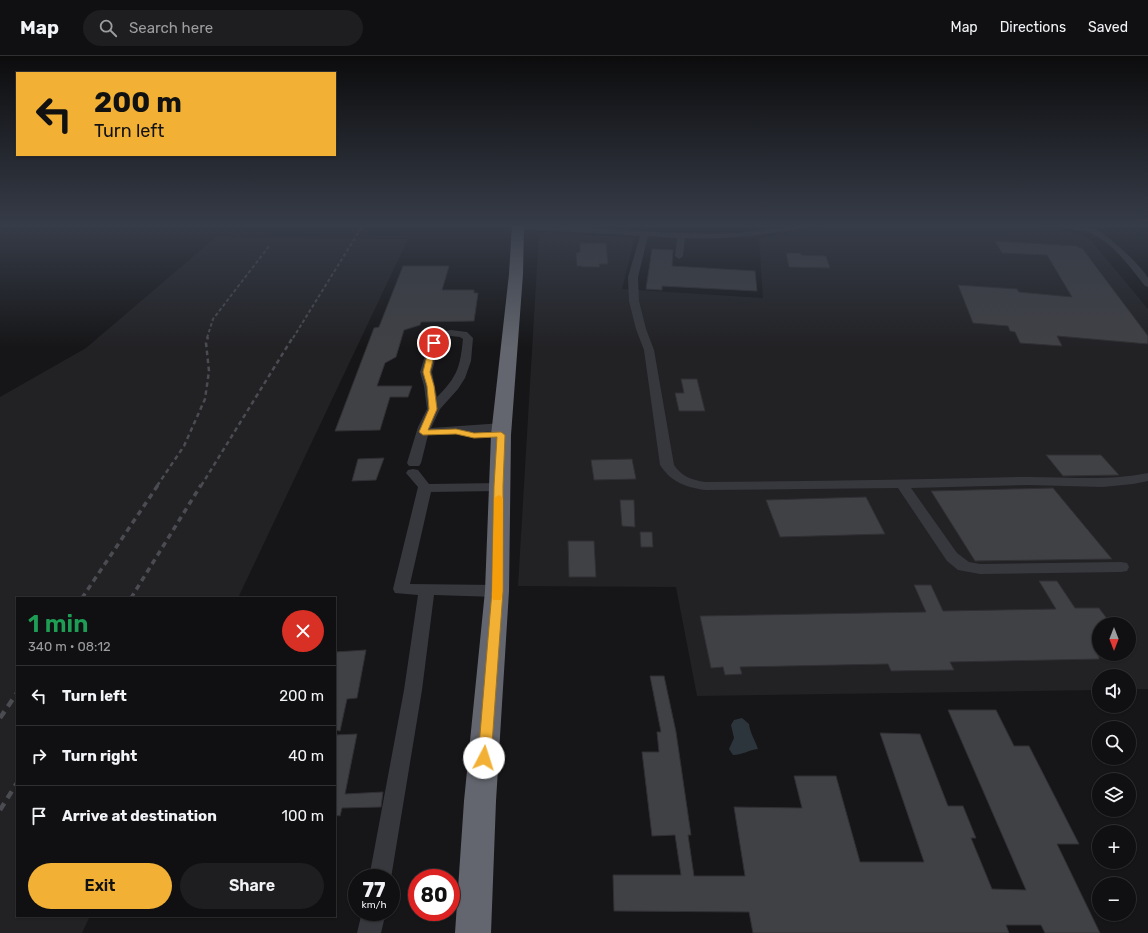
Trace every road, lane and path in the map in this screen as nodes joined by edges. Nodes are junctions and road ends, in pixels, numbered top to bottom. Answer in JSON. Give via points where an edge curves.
{"nodes":[{"id":1,"x":516,"y":266,"type":"edge"},
{"id":2,"x":636,"y":266,"type":"edge"},
{"id":3,"x":1132,"y":266,"type":"edge"},
{"id":4,"x":1148,"y":284,"type":"edge"},
{"id":5,"x":433,"y":409,"type":"junction"},
{"id":6,"x":502,"y":431,"type":"junction"},
{"id":7,"x":423,"y":432,"type":"junction"},
{"id":8,"x":1148,"y":476,"type":"edge"},
{"id":9,"x":902,"y":484,"type":"junction"},
{"id":10,"x":424,"y":486,"type":"junction"},
{"id":11,"x":499,"y":486,"type":"junction"},
{"id":12,"x":1121,"y":567,"type":"dead end"},
{"id":13,"x":427,"y":590,"type":"junction"},
{"id":14,"x":497,"y":591,"type":"junction"},
{"id":15,"x":382,"y":869,"type":"edge"},
{"id":16,"x":372,"y":921,"type":"edge"},
{"id":17,"x":369,"y":933,"type":"edge"},
{"id":18,"x":473,"y":933,"type":"edge"}],
"edges":[{"from":1,"to":6,"type":"highway"},
{"from":2,"to":9,"type":"street","via":[[633,277],[634,301],[649,350],[670,471],[683,481],[705,486]]},
{"from":3,"to":4,"type":"street"},
{"from":5,"to":5,"type":"street","via":[[426,372],[434,343],[441,335],[463,334],[468,338],[462,372],[456,383]]},
{"from":5,"to":7,"type":"street"},
{"from":6,"to":7,"type":"street","via":[[474,435],[456,431]]},
{"from":6,"to":11,"type":"highway"},
{"from":7,"to":10,"type":"street","via":[[413,468]]},
{"from":8,"to":9,"type":"street","via":[[1135,480],[1114,481]]},
{"from":9,"to":12,"type":"street","via":[[952,557],[964,566],[980,569]]},
{"from":10,"to":11,"type":"street"},
{"from":10,"to":13,"type":"street","via":[[401,589]]},
{"from":11,"to":14,"type":"highway"},
{"from":13,"to":14,"type":"street"},
{"from":13,"to":15,"type":"street","via":[[413,690]]},
{"from":14,"to":18,"type":"highway","via":[[480,801]]},
{"from":16,"to":17,"type":"street"}]}
